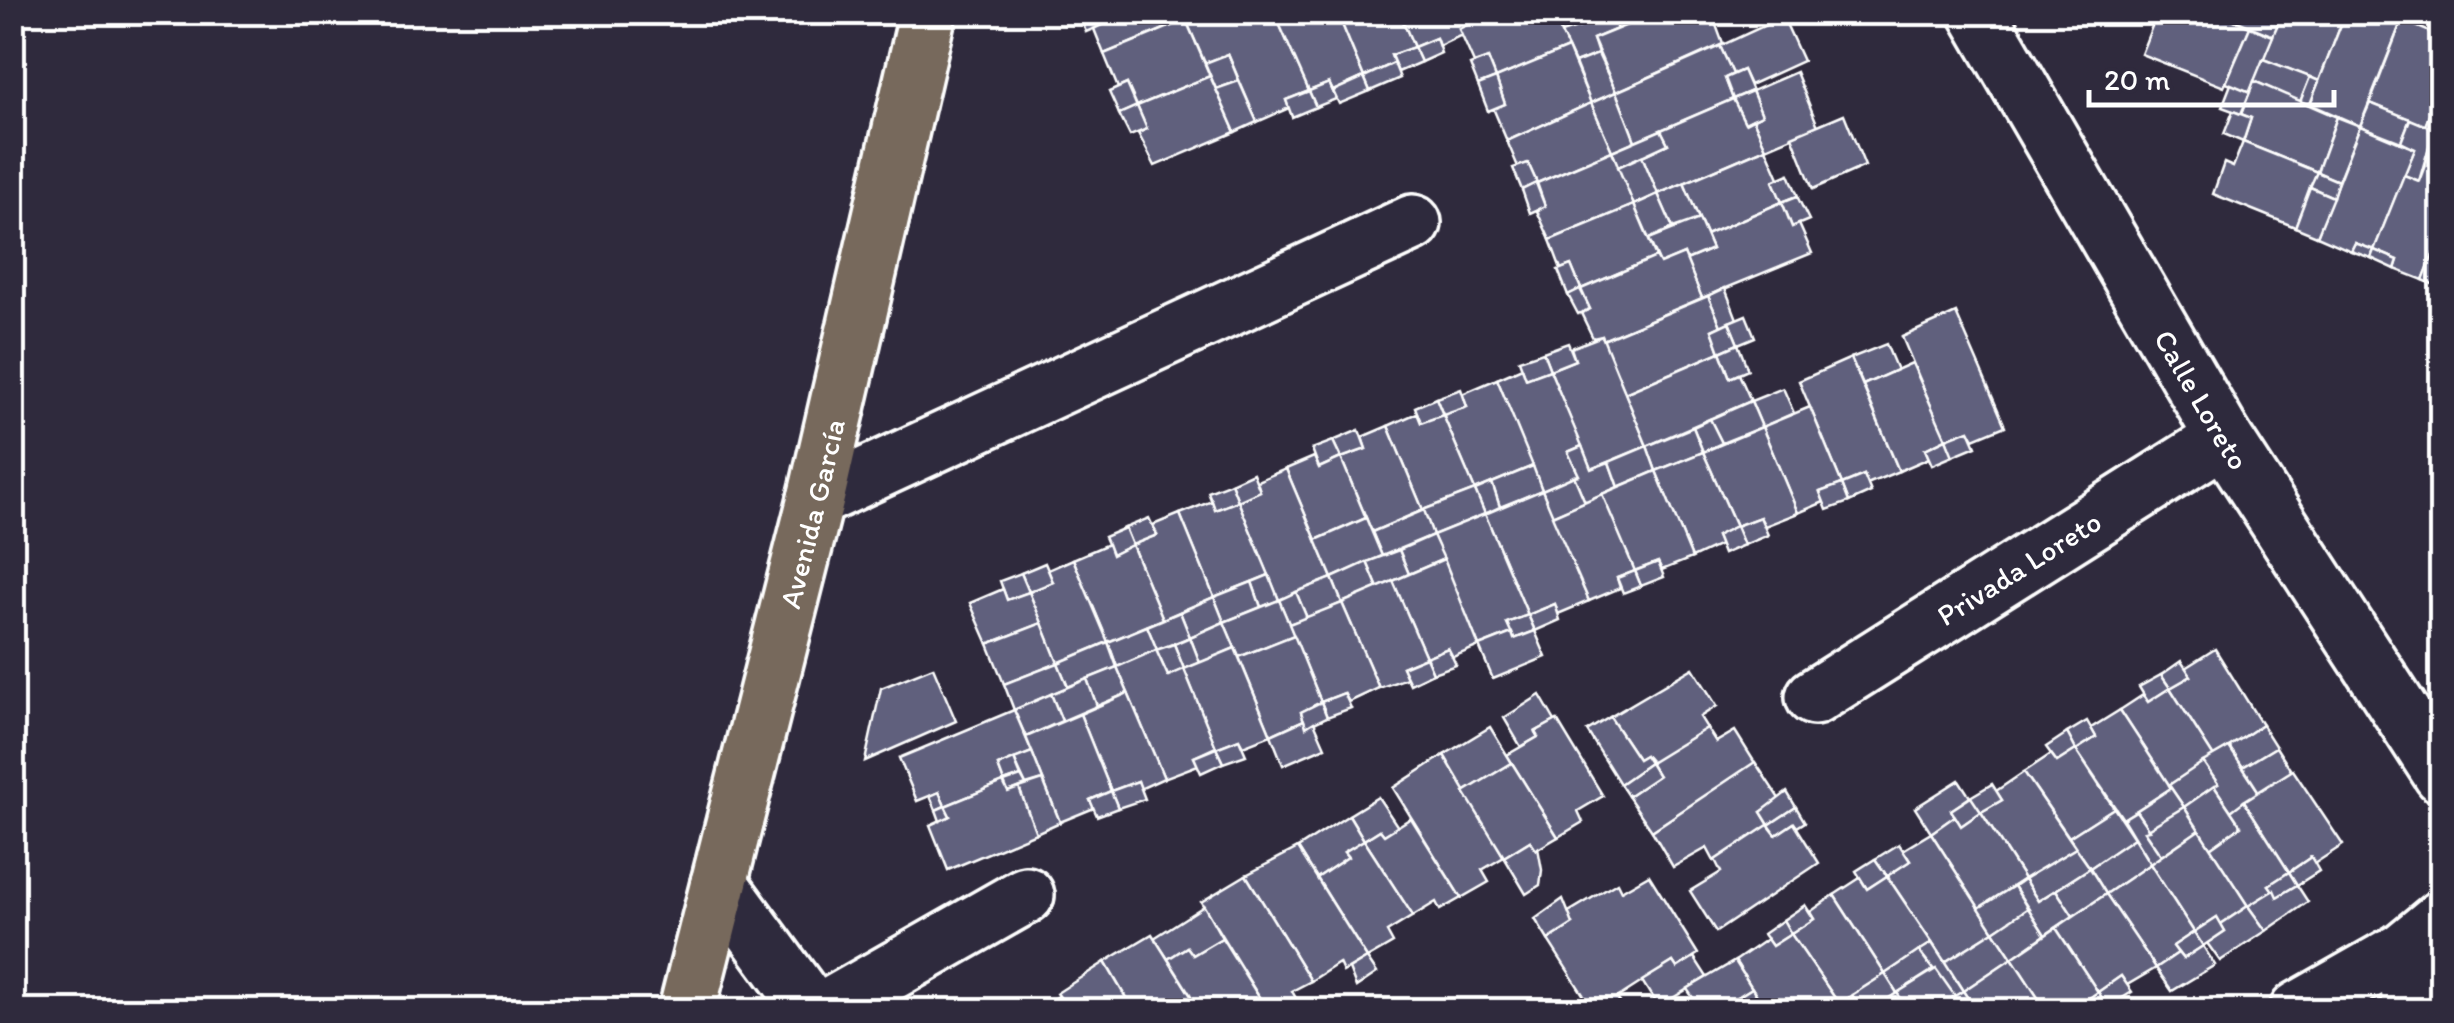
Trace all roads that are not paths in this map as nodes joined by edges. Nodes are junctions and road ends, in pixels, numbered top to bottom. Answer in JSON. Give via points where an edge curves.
{"nodes":[{"id":1,"x":928,"y":12,"type":"edge"},
{"id":2,"x":1977,"y":12,"type":"edge"},
{"id":3,"x":1412,"y":223,"type":"dead end"},
{"id":4,"x":2224,"y":438,"type":"junction"},
{"id":5,"x":816,"y":499,"type":"junction"},
{"id":6,"x":1814,"y":696,"type":"dead end"},
{"id":7,"x":2442,"y":775,"type":"edge"},
{"id":8,"x":718,"y":883,"type":"junction"},
{"id":9,"x":1026,"y":896,"type":"dead end"},
{"id":10,"x":2422,"y":935,"type":"edge"},
{"id":11,"x":687,"y":1010,"type":"edge"},
{"id":12,"x":812,"y":1010,"type":"edge"},
{"id":13,"x":824,"y":1010,"type":"edge"},
{"id":14,"x":2298,"y":1010,"type":"edge"},
{"id":15,"x":2412,"y":1010,"type":"edge"}],
"edges":[{"from":1,"to":5,"type":"main road","name":"Avenida García"},
{"from":2,"to":4,"type":"street","name":"Calle Loreto"},
{"from":3,"to":5,"type":"street"},
{"from":4,"to":6,"type":"street","name":"Privada Loreto"},
{"from":4,"to":7,"type":"street","name":"Calle Loreto"},
{"from":5,"to":8,"type":"main road","name":"Avenida García"},
{"from":8,"to":11,"type":"main road","name":"Avenida García"},
{"from":8,"to":12,"type":"street"},
{"from":9,"to":13,"type":"street"},
{"from":10,"to":14,"type":"street"},
{"from":10,"to":15,"type":"street"}]}
